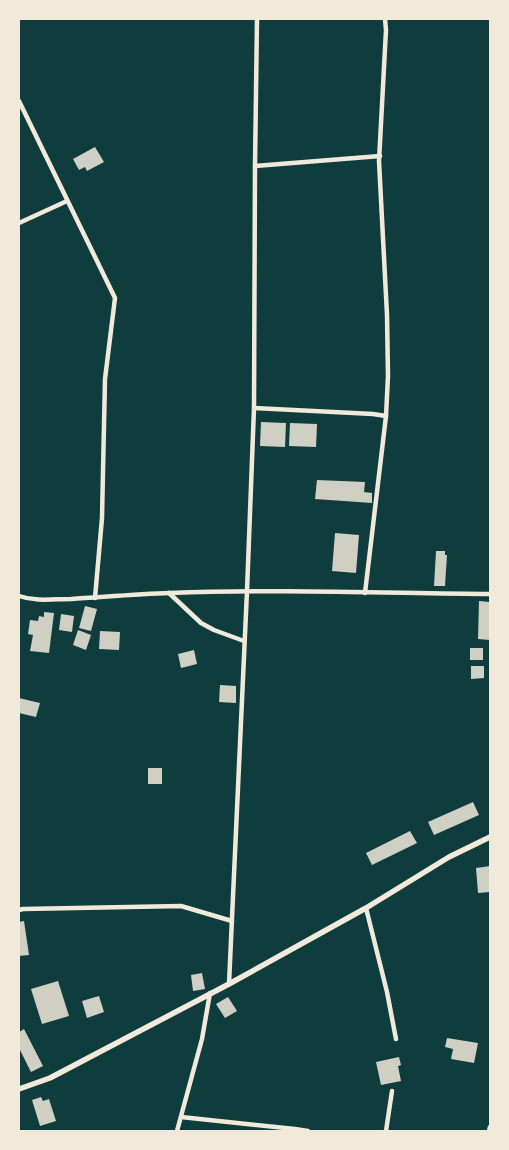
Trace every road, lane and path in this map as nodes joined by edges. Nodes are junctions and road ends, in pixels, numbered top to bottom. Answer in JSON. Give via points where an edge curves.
{"nodes":[{"id":1,"x":257,"y":19,"type":"edge"},
{"id":2,"x":385,"y":19,"type":"edge"},
{"id":3,"x":19,"y":101,"type":"edge"},
{"id":4,"x":380,"y":156,"type":"junction"},
{"id":5,"x":254,"y":166,"type":"junction"},
{"id":6,"x":67,"y":201,"type":"junction"},
{"id":7,"x":19,"y":224,"type":"edge"},
{"id":8,"x":254,"y":408,"type":"junction"},
{"id":9,"x":386,"y":416,"type":"junction"},
{"id":10,"x":247,"y":591,"type":"junction"},
{"id":11,"x":169,"y":593,"type":"junction"},
{"id":12,"x":365,"y":593,"type":"junction"},
{"id":13,"x":490,"y":594,"type":"edge"},
{"id":14,"x":19,"y":596,"type":"edge"},
{"id":15,"x":95,"y":598,"type":"junction"},
{"id":16,"x":244,"y":641,"type":"junction"},
{"id":17,"x":490,"y":837,"type":"edge"},
{"id":18,"x":366,"y":908,"type":"junction"},
{"id":19,"x":19,"y":910,"type":"edge"},
{"id":20,"x":232,"y":921,"type":"junction"},
{"id":21,"x":229,"y":984,"type":"junction"},
{"id":22,"x":210,"y":993,"type":"junction"},
{"id":23,"x":396,"y":1039,"type":"dead end"},
{"id":24,"x":19,"y":1089,"type":"edge"},
{"id":25,"x":392,"y":1091,"type":"dead end"},
{"id":26,"x":181,"y":1117,"type":"junction"},
{"id":27,"x":490,"y":1127,"type":"edge"},
{"id":28,"x":295,"y":1130,"type":"edge"},
{"id":29,"x":177,"y":1131,"type":"edge"},
{"id":30,"x":308,"y":1131,"type":"edge"},
{"id":31,"x":386,"y":1131,"type":"edge"},
{"id":32,"x":489,"y":1131,"type":"edge"}],
"edges":[{"from":1,"to":5,"type":"street"},
{"from":2,"to":4,"type":"street"},
{"from":3,"to":6,"type":"street"},
{"from":4,"to":5,"type":"street"},
{"from":4,"to":9,"type":"street","via":[[388,359]]},
{"from":5,"to":8,"type":"street"},
{"from":6,"to":7,"type":"street"},
{"from":6,"to":15,"type":"street","via":[[115,298],[105,379],[102,518]]},
{"from":8,"to":9,"type":"street"},
{"from":8,"to":10,"type":"street"},
{"from":9,"to":12,"type":"street"},
{"from":10,"to":11,"type":"street"},
{"from":10,"to":12,"type":"street"},
{"from":10,"to":16,"type":"street"},
{"from":11,"to":15,"type":"street"},
{"from":11,"to":16,"type":"street","via":[[202,623]]},
{"from":12,"to":13,"type":"street"},
{"from":14,"to":15,"type":"street","via":[[40,600]]},
{"from":16,"to":20,"type":"street"},
{"from":17,"to":18,"type":"street","via":[[449,857]]},
{"from":18,"to":21,"type":"street"},
{"from":18,"to":23,"type":"street"},
{"from":19,"to":20,"type":"street","via":[[181,906]]},
{"from":20,"to":21,"type":"street"},
{"from":21,"to":22,"type":"street"},
{"from":22,"to":24,"type":"street","via":[[50,1078]]},
{"from":22,"to":26,"type":"street","via":[[202,1039]]},
{"from":25,"to":31,"type":"street"},
{"from":26,"to":28,"type":"street"},
{"from":26,"to":29,"type":"street"},
{"from":27,"to":32,"type":"street"},
{"from":28,"to":30,"type":"street"}]}
